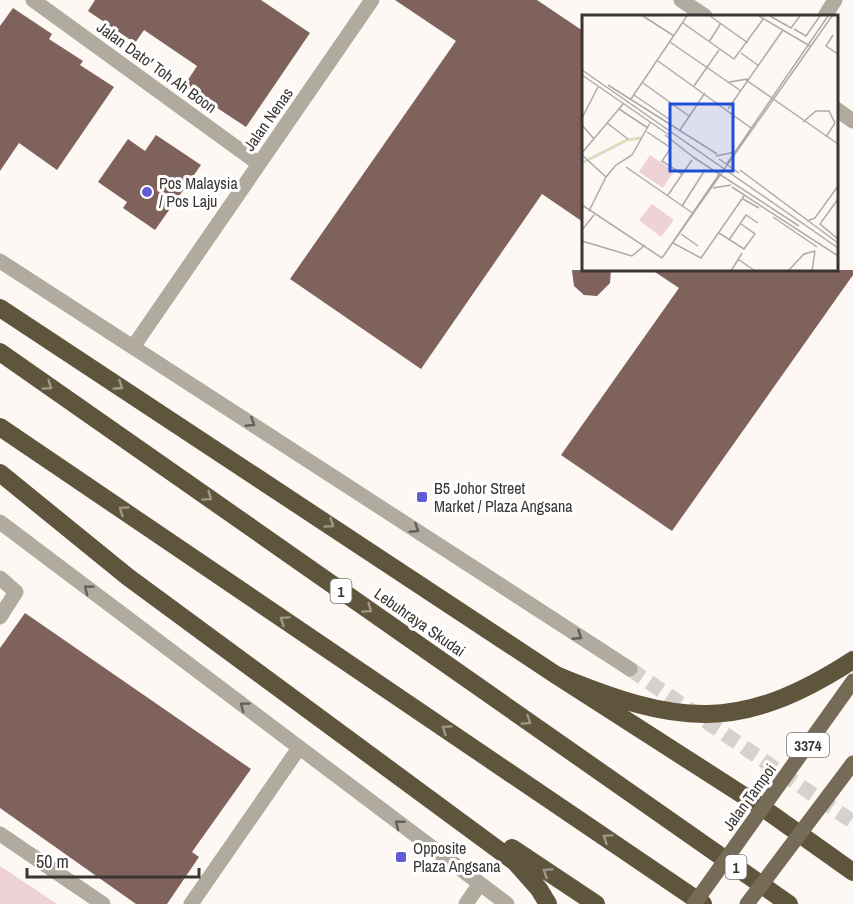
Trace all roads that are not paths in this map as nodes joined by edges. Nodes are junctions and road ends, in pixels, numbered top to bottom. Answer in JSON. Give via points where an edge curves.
{"nodes":[{"id":1,"x":33,"y":0,"type":"edge"},
{"id":2,"x":372,"y":0,"type":"edge"},
{"id":3,"x":681,"y":0,"type":"edge"},
{"id":4,"x":835,"y":0,"type":"edge"},
{"id":5,"x":704,"y":15,"type":"edge"},
{"id":6,"x":826,"y":15,"type":"edge"},
{"id":7,"x":838,"y":110,"type":"edge"},
{"id":8,"x":853,"y":121,"type":"edge"},
{"id":9,"x":259,"y":164,"type":"junction"},
{"id":10,"x":0,"y":261,"type":"edge"},
{"id":11,"x":0,"y":308,"type":"edge"},
{"id":12,"x":133,"y":347,"type":"junction"},
{"id":13,"x":0,"y":352,"type":"edge"},
{"id":14,"x":0,"y":428,"type":"edge"},
{"id":15,"x":0,"y":472,"type":"edge"},
{"id":16,"x":0,"y":522,"type":"edge"},
{"id":17,"x":0,"y":578,"type":"edge"},
{"id":18,"x":0,"y":617,"type":"edge"},
{"id":19,"x":853,"y":660,"type":"edge"},
{"id":20,"x":630,"y":669,"type":"tunnel mouth"},
{"id":21,"x":556,"y":675,"type":"junction"},
{"id":22,"x":853,"y":681,"type":"edge"},
{"id":23,"x":315,"y":717,"type":"junction"},
{"id":24,"x":299,"y":748,"type":"junction"},
{"id":25,"x":853,"y":763,"type":"edge"},
{"id":26,"x":763,"y":808,"type":"junction"},
{"id":27,"x":0,"y":834,"type":"edge"},
{"id":28,"x":801,"y":834,"type":"junction"},
{"id":29,"x":853,"y":872,"type":"edge"},
{"id":30,"x":479,"y":885,"type":"junction"},
{"id":31,"x":103,"y":904,"type":"edge"},
{"id":32,"x":191,"y":904,"type":"edge"},
{"id":33,"x":466,"y":904,"type":"edge"},
{"id":34,"x":507,"y":904,"type":"edge"},
{"id":35,"x":548,"y":904,"type":"edge"},
{"id":36,"x":596,"y":904,"type":"edge"},
{"id":37,"x":694,"y":904,"type":"edge"},
{"id":38,"x":703,"y":904,"type":"edge"},
{"id":39,"x":747,"y":904,"type":"edge"},
{"id":40,"x":789,"y":904,"type":"edge"}],
"edges":[{"from":1,"to":9,"type":"street","name":"Jalan Dato' Toh Ah Boon"},
{"from":2,"to":9,"type":"street","name":"Jalan Nenas"},
{"from":3,"to":5,"type":"street"},
{"from":4,"to":6,"type":"street"},
{"from":7,"to":8,"type":"street"},
{"from":9,"to":12,"type":"street","name":"Jalan Nenas"},
{"from":10,"to":12,"type":"street"},
{"from":11,"to":21,"type":"highway","one_way":true},
{"from":12,"to":20,"type":"street","one_way":true},
{"from":13,"to":40,"type":"highway","name":"Lebuhraya Skudai","number":"1","one_way":true},
{"from":38,"to":14,"type":"highway","one_way":true},
{"from":15,"to":23,"type":"highway","via":[[128,577]]},
{"from":24,"to":16,"type":"street","one_way":true},
{"from":17,"to":18,"type":"street","via":[[16,592]]},
{"from":19,"to":21,"type":"highway","bridge":true,"via":[[815,685],[781,700],[748,711],[716,715],[667,712],[610,697]]},
{"from":21,"to":26,"type":"highway","bridge":true},
{"from":22,"to":26,"type":"main road","name":"Jalan Tampoi","number":"3374","bridge":true},
{"from":23,"to":35,"type":"highway","via":[[515,862]]},
{"from":36,"to":23,"type":"highway","one_way":true},
{"from":30,"to":24,"type":"street","one_way":true},
{"from":24,"to":32,"type":"street"},
{"from":25,"to":28,"type":"main road","number":"3374","bridge":true},
{"from":26,"to":28,"type":"highway"},
{"from":26,"to":37,"type":"main road","name":"Jalan Tampoi","number":"3374","bridge":true},
{"from":27,"to":31,"type":"street"},
{"from":28,"to":29,"type":"highway"},
{"from":28,"to":39,"type":"main road","number":"3374","bridge":true},
{"from":30,"to":33,"type":"street"},
{"from":30,"to":34,"type":"street"}]}
